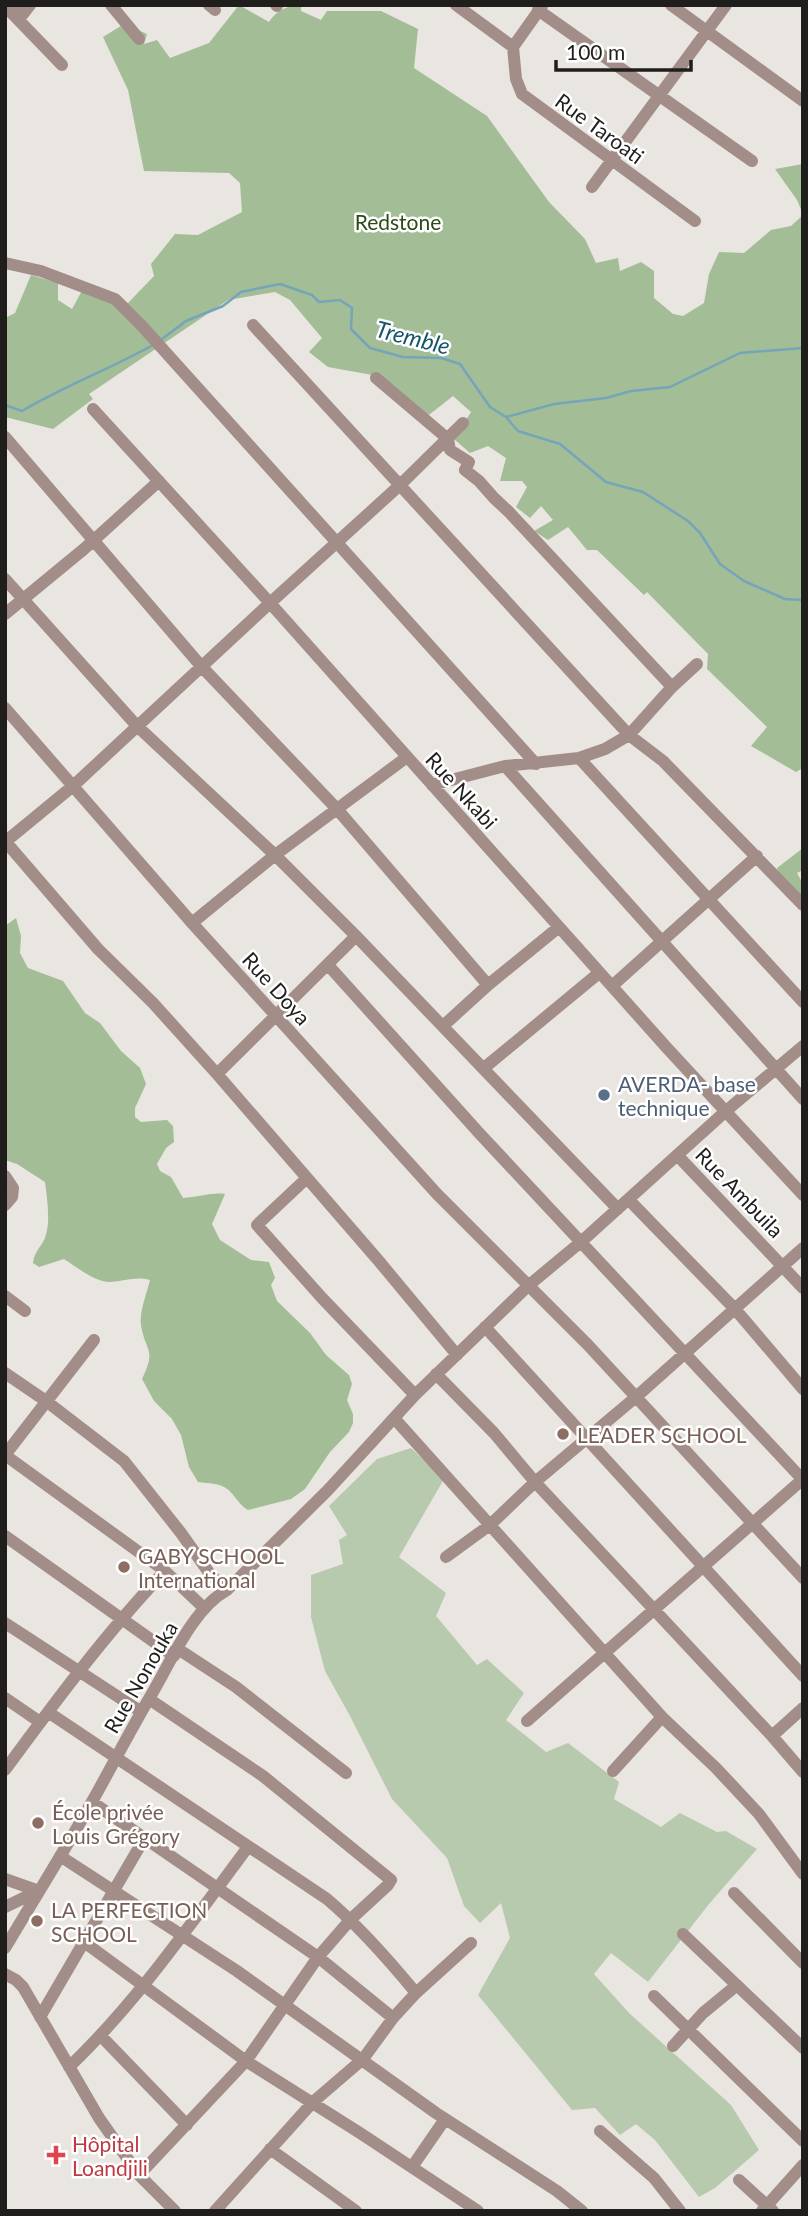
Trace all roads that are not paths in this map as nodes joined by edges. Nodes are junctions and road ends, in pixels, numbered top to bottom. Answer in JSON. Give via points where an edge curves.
{"nodes":[{"id":1,"x":30,"y":5,"type":"edge"},
{"id":2,"x":111,"y":5,"type":"edge"},
{"id":3,"x":456,"y":5,"type":"edge"},
{"id":4,"x":671,"y":5,"type":"edge"},
{"id":5,"x":726,"y":5,"type":"edge"},
{"id":6,"x":540,"y":8,"type":"edge"},
{"id":7,"x":7,"y":9,"type":"edge"},
{"id":8,"x":707,"y":31,"type":"junction"},
{"id":9,"x":139,"y":39,"type":"dead end"},
{"id":10,"x":513,"y":47,"type":"junction"},
{"id":11,"x":62,"y":65,"type":"dead end"},
{"id":12,"x":659,"y":96,"type":"junction"},
{"id":13,"x":803,"y":101,"type":"edge"},
{"id":14,"x":611,"y":160,"type":"junction"},
{"id":15,"x":752,"y":161,"type":"dead end"},
{"id":16,"x":592,"y":187,"type":"dead end"},
{"id":17,"x":695,"y":221,"type":"dead end"},
{"id":18,"x":5,"y":263,"type":"edge"},
{"id":19,"x":253,"y":325,"type":"dead end"},
{"id":20,"x":376,"y":378,"type":"dead end"},
{"id":21,"x":93,"y":409,"type":"dead end"},
{"id":22,"x":463,"y":423,"type":"dead end"},
{"id":23,"x":5,"y":437,"type":"edge"},
{"id":24,"x":448,"y":439,"type":"junction"},
{"id":25,"x":159,"y":481,"type":"junction"},
{"id":26,"x":400,"y":485,"type":"junction"},
{"id":27,"x":93,"y":541,"type":"junction"},
{"id":28,"x":337,"y":542,"type":"junction"},
{"id":29,"x":5,"y":579,"type":"edge"},
{"id":30,"x":22,"y":600,"type":"junction"},
{"id":31,"x":270,"y":603,"type":"junction"},
{"id":32,"x":5,"y":614,"type":"edge"},
{"id":33,"x":697,"y":664,"type":"dead end"},
{"id":34,"x":201,"y":666,"type":"junction"},
{"id":35,"x":672,"y":687,"type":"junction"},
{"id":36,"x":5,"y":708,"type":"edge"},
{"id":37,"x":137,"y":726,"type":"junction"},
{"id":38,"x":629,"y":734,"type":"junction"},
{"id":39,"x":407,"y":757,"type":"junction"},
{"id":40,"x":579,"y":758,"type":"junction"},
{"id":41,"x":536,"y":764,"type":"junction"},
{"id":42,"x":505,"y":766,"type":"junction"},
{"id":43,"x":432,"y":785,"type":"junction"},
{"id":44,"x":73,"y":786,"type":"junction"},
{"id":45,"x":337,"y":809,"type":"junction"},
{"id":46,"x":5,"y":842,"type":"edge"},
{"id":47,"x":275,"y":855,"type":"junction"},
{"id":48,"x":757,"y":856,"type":"junction"},
{"id":49,"x":710,"y":898,"type":"junction"},
{"id":50,"x":803,"y":905,"type":"edge"},
{"id":51,"x":192,"y":923,"type":"junction"},
{"id":52,"x":559,"y":928,"type":"junction"},
{"id":53,"x":356,"y":936,"type":"junction"},
{"id":54,"x":661,"y":942,"type":"junction"},
{"id":55,"x":328,"y":965,"type":"junction"},
{"id":56,"x":599,"y":973,"type":"junction"},
{"id":57,"x":488,"y":985,"type":"junction"},
{"id":58,"x":612,"y":986,"type":"junction"},
{"id":59,"x":803,"y":1002,"type":"edge"},
{"id":60,"x":276,"y":1016,"type":"junction"},
{"id":61,"x":443,"y":1027,"type":"junction"},
{"id":62,"x":803,"y":1046,"type":"edge"},
{"id":63,"x":484,"y":1068,"type":"junction"},
{"id":64,"x":776,"y":1069,"type":"junction"},
{"id":65,"x":217,"y":1074,"type":"junction"},
{"id":66,"x":803,"y":1099,"type":"edge"},
{"id":67,"x":726,"y":1111,"type":"junction"},
{"id":68,"x":677,"y":1155,"type":"junction"},
{"id":69,"x":5,"y":1177,"type":"edge"},
{"id":70,"x":307,"y":1178,"type":"junction"},
{"id":71,"x":803,"y":1195,"type":"edge"},
{"id":72,"x":629,"y":1200,"type":"junction"},
{"id":73,"x":5,"y":1205,"type":"edge"},
{"id":74,"x":618,"y":1209,"type":"junction"},
{"id":75,"x":582,"y":1241,"type":"junction"},
{"id":76,"x":803,"y":1248,"type":"edge"},
{"id":77,"x":783,"y":1265,"type":"junction"},
{"id":78,"x":528,"y":1286,"type":"junction"},
{"id":79,"x":803,"y":1288,"type":"edge"},
{"id":80,"x":5,"y":1296,"type":"edge"},
{"id":81,"x":735,"y":1309,"type":"junction"},
{"id":82,"x":24,"y":1311,"type":"dead end"},
{"id":83,"x":485,"y":1327,"type":"junction"},
{"id":84,"x":94,"y":1340,"type":"dead end"},
{"id":85,"x":683,"y":1353,"type":"junction"},
{"id":86,"x":457,"y":1355,"type":"junction"},
{"id":87,"x":5,"y":1373,"type":"edge"},
{"id":88,"x":436,"y":1374,"type":"junction"},
{"id":89,"x":803,"y":1389,"type":"edge"},
{"id":90,"x":415,"y":1395,"type":"junction"},
{"id":91,"x":636,"y":1397,"type":"junction"},
{"id":92,"x":46,"y":1401,"type":"junction"},
{"id":93,"x":394,"y":1418,"type":"junction"},
{"id":94,"x":587,"y":1438,"type":"junction"},
{"id":95,"x":5,"y":1455,"type":"edge"},
{"id":96,"x":803,"y":1479,"type":"edge"},
{"id":97,"x":535,"y":1482,"type":"junction"},
{"id":98,"x":753,"y":1522,"type":"junction"},
{"id":99,"x":490,"y":1525,"type":"junction"},
{"id":100,"x":5,"y":1536,"type":"edge"},
{"id":101,"x":446,"y":1557,"type":"dead end"},
{"id":102,"x":702,"y":1566,"type":"junction"},
{"id":103,"x":165,"y":1571,"type":"junction"},
{"id":104,"x":803,"y":1578,"type":"edge"},
{"id":105,"x":227,"y":1590,"type":"junction"},
{"id":106,"x":204,"y":1608,"type":"junction"},
{"id":107,"x":654,"y":1609,"type":"junction"},
{"id":108,"x":122,"y":1619,"type":"junction"},
{"id":109,"x":5,"y":1623,"type":"edge"},
{"id":110,"x":606,"y":1652,"type":"junction"},
{"id":111,"x":176,"y":1653,"type":"junction"},
{"id":112,"x":79,"y":1672,"type":"junction"},
{"id":113,"x":803,"y":1676,"type":"edge"},
{"id":114,"x":5,"y":1698,"type":"edge"},
{"id":115,"x":149,"y":1699,"type":"junction"},
{"id":116,"x":803,"y":1708,"type":"edge"},
{"id":117,"x":141,"y":1711,"type":"junction"},
{"id":118,"x":44,"y":1717,"type":"junction"},
{"id":119,"x":662,"y":1717,"type":"junction"},
{"id":120,"x":527,"y":1721,"type":"dead end"},
{"id":121,"x":772,"y":1736,"type":"junction"},
{"id":122,"x":115,"y":1759,"type":"junction"},
{"id":123,"x":5,"y":1770,"type":"edge"},
{"id":124,"x":613,"y":1771,"type":"dead end"},
{"id":125,"x":803,"y":1772,"type":"edge"},
{"id":126,"x":346,"y":1773,"type":"dead end"},
{"id":127,"x":92,"y":1802,"type":"junction"},
{"id":128,"x":144,"y":1839,"type":"junction"},
{"id":129,"x":248,"y":1847,"type":"junction"},
{"id":130,"x":60,"y":1856,"type":"junction"},
{"id":131,"x":803,"y":1874,"type":"edge"},
{"id":132,"x":5,"y":1879,"type":"edge"},
{"id":133,"x":218,"y":1887,"type":"junction"},
{"id":134,"x":113,"y":1890,"type":"junction"},
{"id":135,"x":39,"y":1891,"type":"junction"},
{"id":136,"x":734,"y":1893,"type":"dead end"},
{"id":137,"x":5,"y":1907,"type":"edge"},
{"id":138,"x":351,"y":1919,"type":"junction"},
{"id":139,"x":684,"y":1934,"type":"dead end"},
{"id":140,"x":183,"y":1936,"type":"junction"},
{"id":141,"x":84,"y":1942,"type":"junction"},
{"id":142,"x":471,"y":1943,"type":"dead end"},
{"id":143,"x":5,"y":1948,"type":"edge"},
{"id":144,"x":318,"y":1957,"type":"junction"},
{"id":145,"x":803,"y":1963,"type":"edge"},
{"id":146,"x":5,"y":1974,"type":"edge"},
{"id":147,"x":737,"y":1985,"type":"junction"},
{"id":148,"x":143,"y":1986,"type":"junction"},
{"id":149,"x":416,"y":1993,"type":"junction"},
{"id":150,"x":654,"y":1996,"type":"dead end"},
{"id":151,"x":286,"y":2004,"type":"junction"},
{"id":152,"x":40,"y":2017,"type":"junction"},
{"id":153,"x":393,"y":2018,"type":"junction"},
{"id":154,"x":688,"y":2029,"type":"junction"},
{"id":155,"x":101,"y":2036,"type":"junction"},
{"id":156,"x":673,"y":2046,"type":"dead end"},
{"id":157,"x":803,"y":2048,"type":"edge"},
{"id":158,"x":363,"y":2059,"type":"junction"},
{"id":159,"x":246,"y":2061,"type":"junction"},
{"id":160,"x":69,"y":2067,"type":"junction"},
{"id":161,"x":313,"y":2102,"type":"junction"},
{"id":162,"x":445,"y":2119,"type":"junction"},
{"id":163,"x":187,"y":2125,"type":"junction"},
{"id":164,"x":600,"y":2132,"type":"dead end"},
{"id":165,"x":803,"y":2141,"type":"edge"},
{"id":166,"x":270,"y":2149,"type":"junction"},
{"id":167,"x":803,"y":2165,"type":"edge"},
{"id":168,"x":412,"y":2167,"type":"junction"},
{"id":169,"x":139,"y":2175,"type":"junction"},
{"id":170,"x":739,"y":2180,"type":"dead end"},
{"id":171,"x":767,"y":2209,"type":"edge"},
{"id":172,"x":175,"y":2211,"type":"edge"},
{"id":173,"x":215,"y":2211,"type":"edge"},
{"id":174,"x":356,"y":2211,"type":"edge"},
{"id":175,"x":478,"y":2211,"type":"edge"},
{"id":176,"x":582,"y":2211,"type":"edge"},
{"id":177,"x":680,"y":2211,"type":"edge"}],
"edges":[{"from":1,"to":7,"type":"street","via":[[23,14]]},
{"from":2,"to":9,"type":"street"},
{"from":3,"to":10,"type":"street"},
{"from":4,"to":8,"type":"street"},
{"from":5,"to":8,"type":"street"},
{"from":6,"to":10,"type":"street"},
{"from":6,"to":12,"type":"street"},
{"from":7,"to":11,"type":"street"},
{"from":8,"to":12,"type":"street"},
{"from":8,"to":13,"type":"street"},
{"from":10,"to":14,"type":"street","name":"Rue Taroati","via":[[522,94]]},
{"from":12,"to":14,"type":"street"},
{"from":12,"to":15,"type":"street"},
{"from":14,"to":16,"type":"street"},
{"from":14,"to":17,"type":"street","name":"Rue Taroati"},
{"from":18,"to":28,"type":"street","via":[[41,271],[115,299]]},
{"from":19,"to":26,"type":"street"},
{"from":20,"to":24,"type":"street"},
{"from":21,"to":25,"type":"street","name":"Rue Nkabi"},
{"from":22,"to":24,"type":"street"},
{"from":23,"to":27,"type":"street"},
{"from":24,"to":26,"type":"street"},
{"from":24,"to":35,"type":"street","via":[[450,450],[469,462],[465,470],[469,475]]},
{"from":25,"to":27,"type":"street"},
{"from":25,"to":31,"type":"street","name":"Rue Nkabi"},
{"from":26,"to":28,"type":"street"},
{"from":26,"to":38,"type":"street"},
{"from":27,"to":30,"type":"street"},
{"from":27,"to":34,"type":"street"},
{"from":28,"to":31,"type":"street"},
{"from":28,"to":41,"type":"street"},
{"from":29,"to":30,"type":"street"},
{"from":30,"to":32,"type":"street"},
{"from":30,"to":37,"type":"street"},
{"from":31,"to":34,"type":"street"},
{"from":31,"to":39,"type":"street","name":"Rue Nkabi"},
{"from":33,"to":35,"type":"street"},
{"from":34,"to":37,"type":"street"},
{"from":34,"to":45,"type":"street"},
{"from":35,"to":38,"type":"street"},
{"from":36,"to":44,"type":"street","name":"Rue Doya"},
{"from":37,"to":44,"type":"street"},
{"from":37,"to":47,"type":"street"},
{"from":38,"to":40,"type":"street","via":[[605,750]]},
{"from":38,"to":48,"type":"street","via":[[663,761]]},
{"from":39,"to":43,"type":"street","name":"Rue Nkabi"},
{"from":39,"to":45,"type":"street"},
{"from":40,"to":41,"type":"street"},
{"from":40,"to":49,"type":"street"},
{"from":41,"to":42,"type":"street"},
{"from":42,"to":43,"type":"street"},
{"from":42,"to":54,"type":"street"},
{"from":43,"to":52,"type":"street","name":"Rue Nkabi"},
{"from":44,"to":46,"type":"street"},
{"from":44,"to":51,"type":"street","name":"Rue Doya"},
{"from":45,"to":47,"type":"street"},
{"from":45,"to":57,"type":"street"},
{"from":46,"to":65,"type":"street","via":[[97,949]]},
{"from":47,"to":51,"type":"street"},
{"from":47,"to":53,"type":"street"},
{"from":48,"to":49,"type":"street"},
{"from":48,"to":50,"type":"street"},
{"from":49,"to":54,"type":"street"},
{"from":49,"to":59,"type":"street"},
{"from":51,"to":60,"type":"street","name":"Rue Doya"},
{"from":52,"to":56,"type":"street","name":"Rue Nkabi"},
{"from":52,"to":57,"type":"street"},
{"from":53,"to":55,"type":"street"},
{"from":53,"to":61,"type":"street"},
{"from":54,"to":58,"type":"street"},
{"from":54,"to":64,"type":"street"},
{"from":55,"to":60,"type":"street"},
{"from":55,"to":75,"type":"street"},
{"from":56,"to":58,"type":"street","name":"Rue Nkabi"},
{"from":56,"to":63,"type":"street"},
{"from":57,"to":61,"type":"street"},
{"from":58,"to":67,"type":"street","name":"Rue Nkabi"},
{"from":60,"to":65,"type":"street"},
{"from":60,"to":78,"type":"street","name":"Rue Doya","via":[[437,1195]]},
{"from":61,"to":63,"type":"street"},
{"from":62,"to":64,"type":"street","name":"Rue Nonouka"},
{"from":63,"to":74,"type":"street"},
{"from":64,"to":66,"type":"street"},
{"from":64,"to":67,"type":"street","name":"Rue Nonouka"},
{"from":65,"to":70,"type":"street"},
{"from":67,"to":68,"type":"street","name":"Rue Nonouka"},
{"from":67,"to":71,"type":"street","name":"Rue Nkabi"},
{"from":68,"to":72,"type":"street","name":"Rue Nonouka"},
{"from":68,"to":77,"type":"street","name":"Rue Ambuila"},
{"from":69,"to":73,"type":"street","via":[[13,1188]]},
{"from":70,"to":86,"type":"street"},
{"from":70,"to":90,"type":"street","via":[[257,1225]]},
{"from":72,"to":74,"type":"street","name":"Rue Nonouka"},
{"from":72,"to":81,"type":"street"},
{"from":74,"to":75,"type":"street","name":"Rue Nonouka"},
{"from":75,"to":78,"type":"street","name":"Rue Nonouka"},
{"from":75,"to":85,"type":"street"},
{"from":76,"to":77,"type":"street"},
{"from":77,"to":79,"type":"street","name":"Rue Ambuila"},
{"from":77,"to":81,"type":"street"},
{"from":78,"to":83,"type":"street","name":"Rue Nonouka"},
{"from":78,"to":91,"type":"street","name":"Rue Doya"},
{"from":80,"to":82,"type":"street"},
{"from":81,"to":85,"type":"street"},
{"from":81,"to":89,"type":"street"},
{"from":83,"to":86,"type":"street","name":"Rue Nonouka"},
{"from":83,"to":94,"type":"street"},
{"from":84,"to":92,"type":"street"},
{"from":85,"to":91,"type":"street"},
{"from":85,"to":96,"type":"street"},
{"from":86,"to":88,"type":"street","name":"Rue Nonouka"},
{"from":87,"to":92,"type":"street"},
{"from":88,"to":90,"type":"street","name":"Rue Nonouka"},
{"from":88,"to":97,"type":"street"},
{"from":90,"to":93,"type":"street","name":"Rue Nonouka"},
{"from":91,"to":94,"type":"street"},
{"from":91,"to":98,"type":"street","name":"Rue Doya"},
{"from":92,"to":95,"type":"street"},
{"from":92,"to":105,"type":"street","via":[[124,1461]]},
{"from":93,"to":99,"type":"street"},
{"from":93,"to":105,"type":"street","name":"Rue Nonouka"},
{"from":94,"to":97,"type":"street"},
{"from":94,"to":102,"type":"street"},
{"from":95,"to":103,"type":"street"},
{"from":96,"to":98,"type":"street"},
{"from":97,"to":99,"type":"street"},
{"from":97,"to":107,"type":"street"},
{"from":98,"to":102,"type":"street"},
{"from":98,"to":104,"type":"street","name":"Rue Doya"},
{"from":99,"to":101,"type":"street"},
{"from":99,"to":110,"type":"street"},
{"from":100,"to":108,"type":"street"},
{"from":102,"to":107,"type":"street"},
{"from":102,"to":113,"type":"street"},
{"from":103,"to":106,"type":"street"},
{"from":103,"to":108,"type":"street"},
{"from":105,"to":106,"type":"street","name":"Rue Nonouka"},
{"from":106,"to":111,"type":"street","name":"Rue Nonouka"},
{"from":107,"to":110,"type":"street"},
{"from":107,"to":121,"type":"street"},
{"from":108,"to":111,"type":"street"},
{"from":108,"to":112,"type":"street"},
{"from":109,"to":112,"type":"street"},
{"from":110,"to":119,"type":"street"},
{"from":110,"to":120,"type":"street"},
{"from":111,"to":115,"type":"street","name":"Rue Nonouka"},
{"from":111,"to":126,"type":"street","via":[[236,1687]]},
{"from":112,"to":117,"type":"street"},
{"from":112,"to":118,"type":"street"},
{"from":114,"to":118,"type":"street"},
{"from":115,"to":117,"type":"street","name":"Rue Nonouka"},
{"from":115,"to":138,"type":"street","via":[[263,1776],[389,1877],[388,1885]]},
{"from":116,"to":121,"type":"street"},
{"from":117,"to":122,"type":"street","name":"Rue Nonouka"},
{"from":118,"to":122,"type":"street"},
{"from":118,"to":123,"type":"street"},
{"from":119,"to":124,"type":"street"},
{"from":119,"to":131,"type":"street","via":[[759,1814]]},
{"from":121,"to":125,"type":"street"},
{"from":122,"to":127,"type":"street","name":"Rue Nonouka"},
{"from":122,"to":129,"type":"street"},
{"from":127,"to":128,"type":"street"},
{"from":127,"to":130,"type":"street","name":"Rue Nonouka"},
{"from":128,"to":133,"type":"street"},
{"from":128,"to":134,"type":"street"},
{"from":129,"to":133,"type":"street"},
{"from":129,"to":138,"type":"street"},
{"from":130,"to":134,"type":"street"},
{"from":130,"to":135,"type":"street","name":"Rue Nonouka"},
{"from":132,"to":135,"type":"street"},
{"from":133,"to":140,"type":"street"},
{"from":133,"to":144,"type":"street"},
{"from":134,"to":140,"type":"street"},
{"from":134,"to":141,"type":"street"},
{"from":135,"to":137,"type":"street"},
{"from":135,"to":143,"type":"street","name":"Rue Nonouka"},
{"from":136,"to":145,"type":"street"},
{"from":138,"to":144,"type":"street"},
{"from":138,"to":149,"type":"street"},
{"from":139,"to":147,"type":"street"},
{"from":140,"to":148,"type":"street"},
{"from":140,"to":151,"type":"street"},
{"from":141,"to":148,"type":"street"},
{"from":141,"to":152,"type":"street"},
{"from":142,"to":149,"type":"street"},
{"from":144,"to":151,"type":"street"},
{"from":144,"to":153,"type":"street"},
{"from":146,"to":152,"type":"street","via":[[23,1987]]},
{"from":147,"to":154,"type":"street"},
{"from":147,"to":157,"type":"street"},
{"from":148,"to":155,"type":"street"},
{"from":148,"to":159,"type":"street"},
{"from":149,"to":153,"type":"street"},
{"from":150,"to":154,"type":"street"},
{"from":151,"to":158,"type":"street"},
{"from":151,"to":159,"type":"street"},
{"from":152,"to":160,"type":"street"},
{"from":153,"to":158,"type":"street"},
{"from":154,"to":156,"type":"street"},
{"from":154,"to":165,"type":"street"},
{"from":155,"to":160,"type":"street"},
{"from":155,"to":163,"type":"street"},
{"from":158,"to":161,"type":"street"},
{"from":158,"to":162,"type":"street"},
{"from":159,"to":161,"type":"street"},
{"from":159,"to":163,"type":"street"},
{"from":160,"to":169,"type":"street"},
{"from":161,"to":166,"type":"street"},
{"from":161,"to":168,"type":"street"},
{"from":162,"to":168,"type":"street"},
{"from":162,"to":176,"type":"street"},
{"from":163,"to":169,"type":"street"},
{"from":164,"to":177,"type":"street","via":[[649,2173]]},
{"from":166,"to":173,"type":"street"},
{"from":166,"to":174,"type":"street"},
{"from":167,"to":171,"type":"street"},
{"from":168,"to":175,"type":"street"},
{"from":169,"to":172,"type":"street"},
{"from":170,"to":171,"type":"street"}]}
